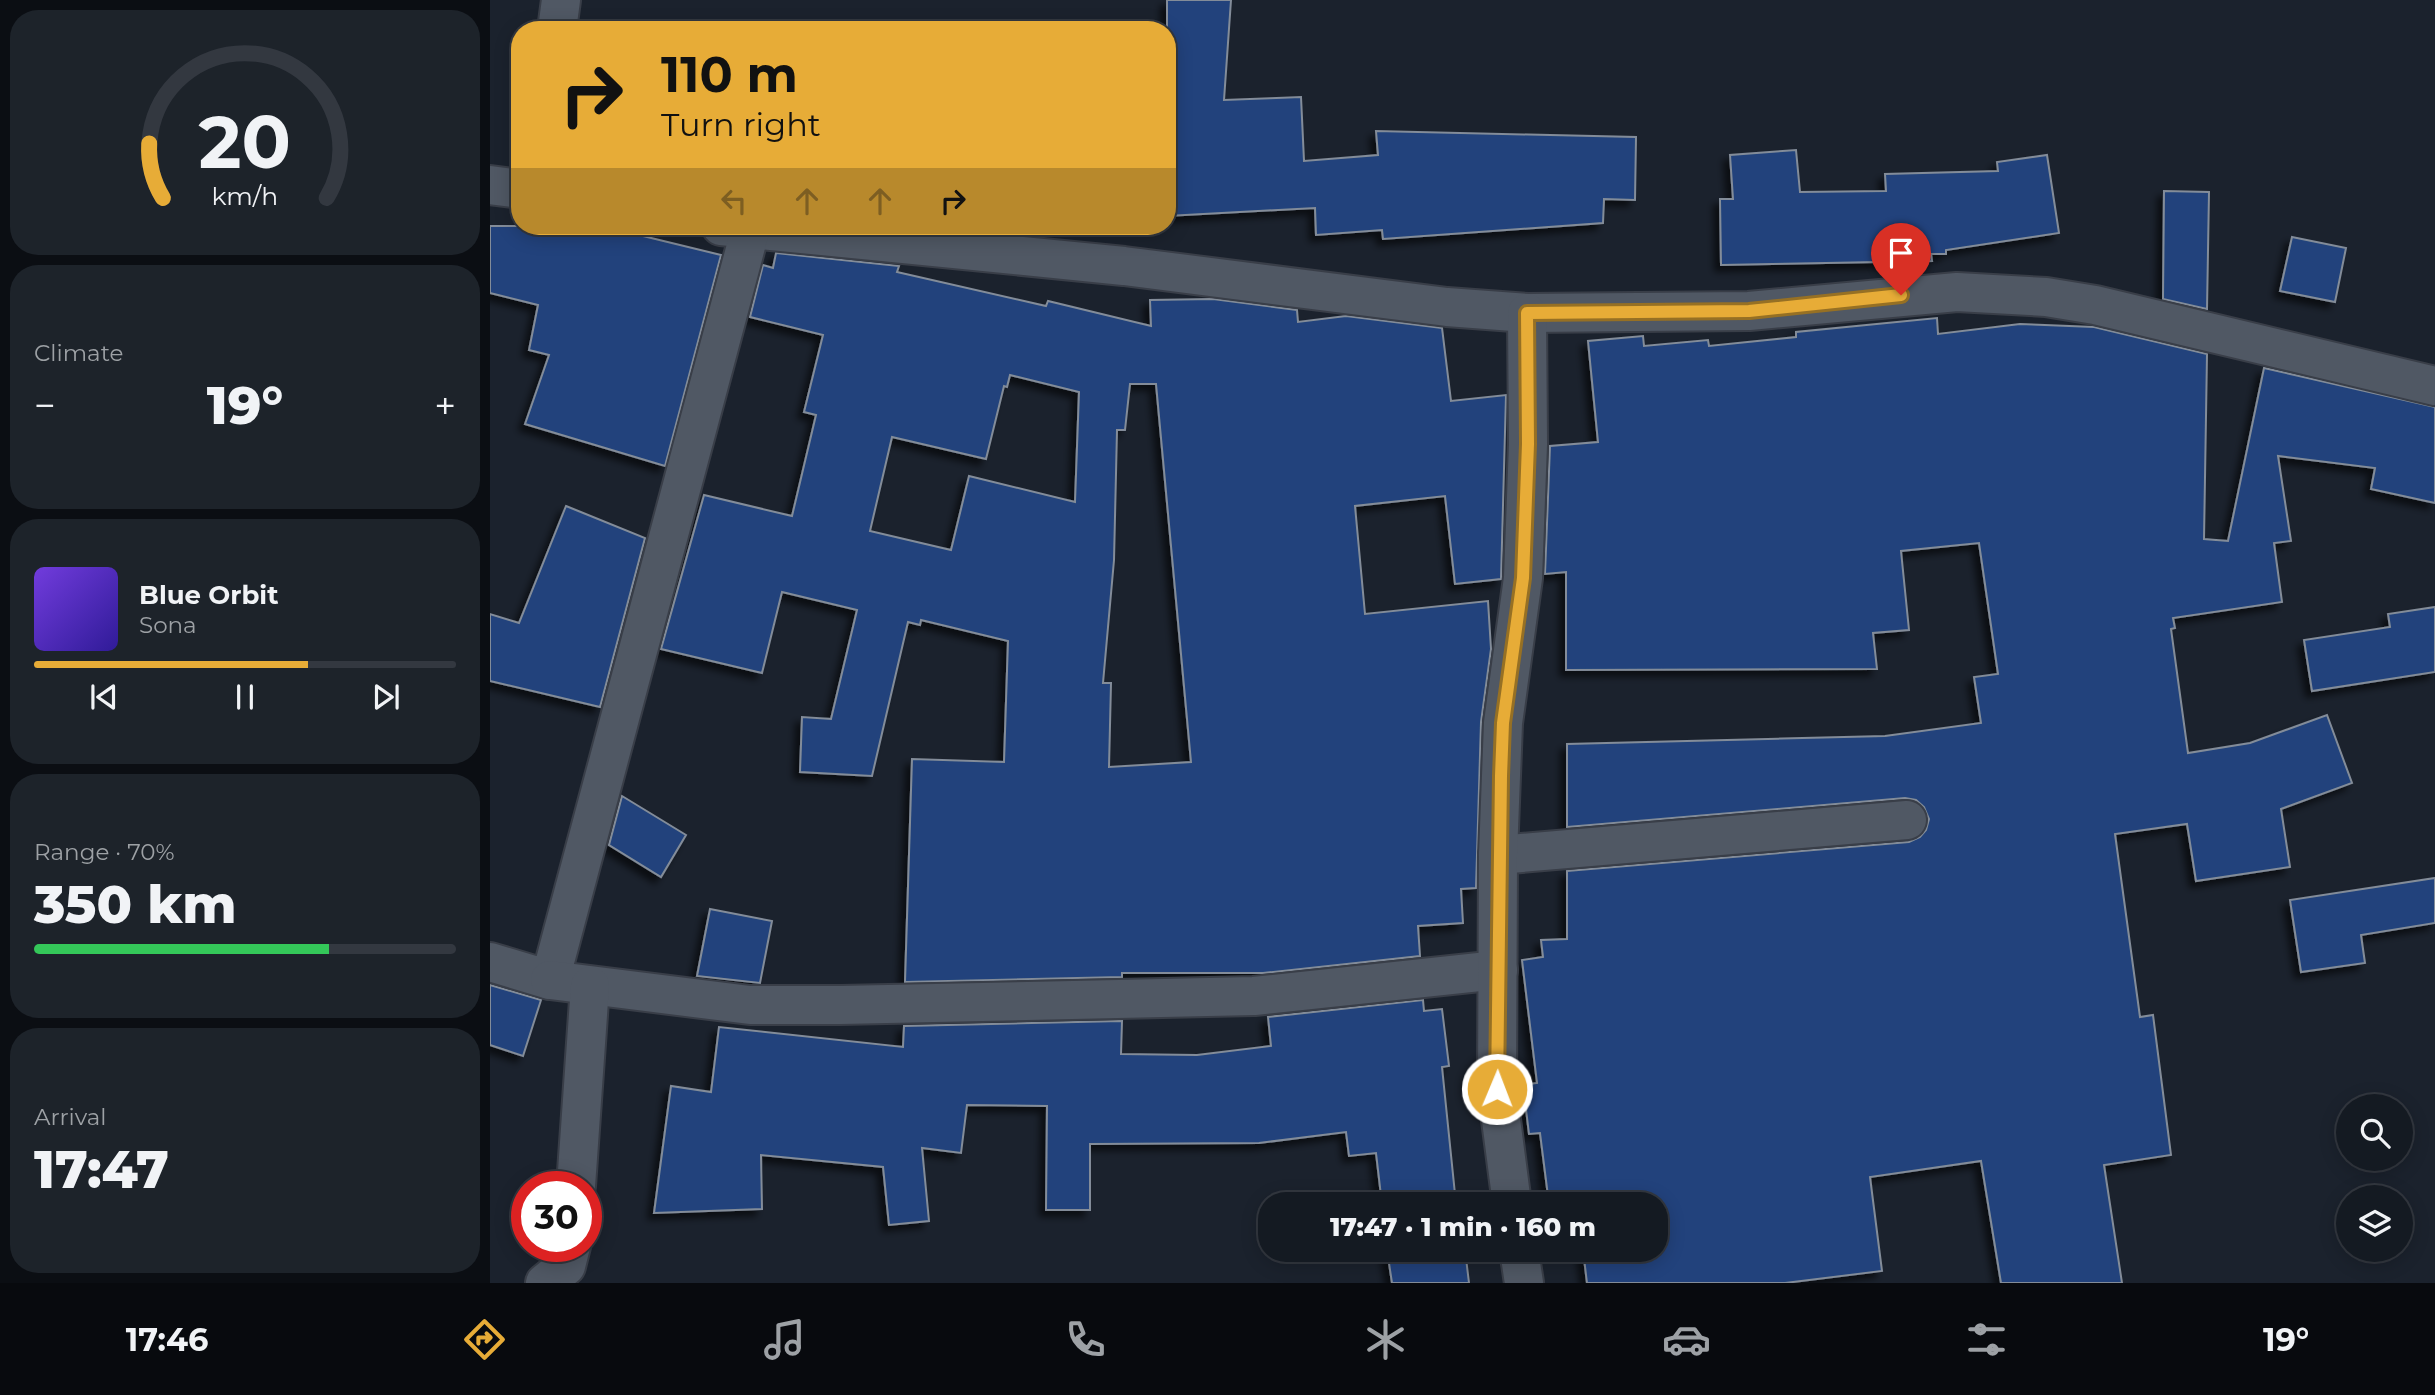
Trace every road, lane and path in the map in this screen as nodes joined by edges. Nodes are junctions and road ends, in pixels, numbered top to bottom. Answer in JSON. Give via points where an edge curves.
{"nodes":[{"id":1,"x":561,"y":0,"type":"edge"},
{"id":2,"x":558,"y":21,"type":"edge"},
{"id":3,"x":490,"y":185,"type":"edge"},
{"id":4,"x":511,"y":188,"type":"edge"},
{"id":5,"x":734,"y":235,"type":"edge"},
{"id":6,"x":807,"y":235,"type":"edge"},
{"id":7,"x":1527,"y":313,"type":"junction"},
{"id":8,"x":2435,"y":386,"type":"edge"},
{"id":9,"x":1907,"y":820,"type":"dead end"},
{"id":10,"x":1498,"y":855,"type":"junction"},
{"id":11,"x":490,"y":962,"type":"edge"},
{"id":12,"x":1499,"y":970,"type":"junction"},
{"id":13,"x":550,"y":980,"type":"junction"},
{"id":14,"x":590,"y":986,"type":"junction"},
{"id":15,"x":577,"y":1171,"type":"edge"},
{"id":16,"x":1510,"y":1192,"type":"edge"},
{"id":17,"x":567,"y":1262,"type":"edge"},
{"id":18,"x":1521,"y":1262,"type":"edge"},
{"id":19,"x":545,"y":1283,"type":"edge"},
{"id":20,"x":1524,"y":1283,"type":"edge"}],
"edges":[{"from":1,"to":2,"type":"street"},
{"from":3,"to":4,"type":"street"},
{"from":5,"to":13,"type":"street"},
{"from":6,"to":7,"type":"street"},
{"from":7,"to":8,"type":"street","via":[[1749,311],[1957,292],[2046,297]]},
{"from":7,"to":10,"type":"street","via":[[1523,578],[1503,723]]},
{"from":9,"to":10,"type":"street"},
{"from":10,"to":12,"type":"street"},
{"from":11,"to":13,"type":"street"},
{"from":12,"to":14,"type":"street","via":[[1254,996],[840,1005],[750,1005]]},
{"from":12,"to":16,"type":"street","via":[[1497,1089]]},
{"from":13,"to":14,"type":"street"},
{"from":14,"to":15,"type":"street"},
{"from":17,"to":19,"type":"street"},
{"from":18,"to":20,"type":"street"}]}
